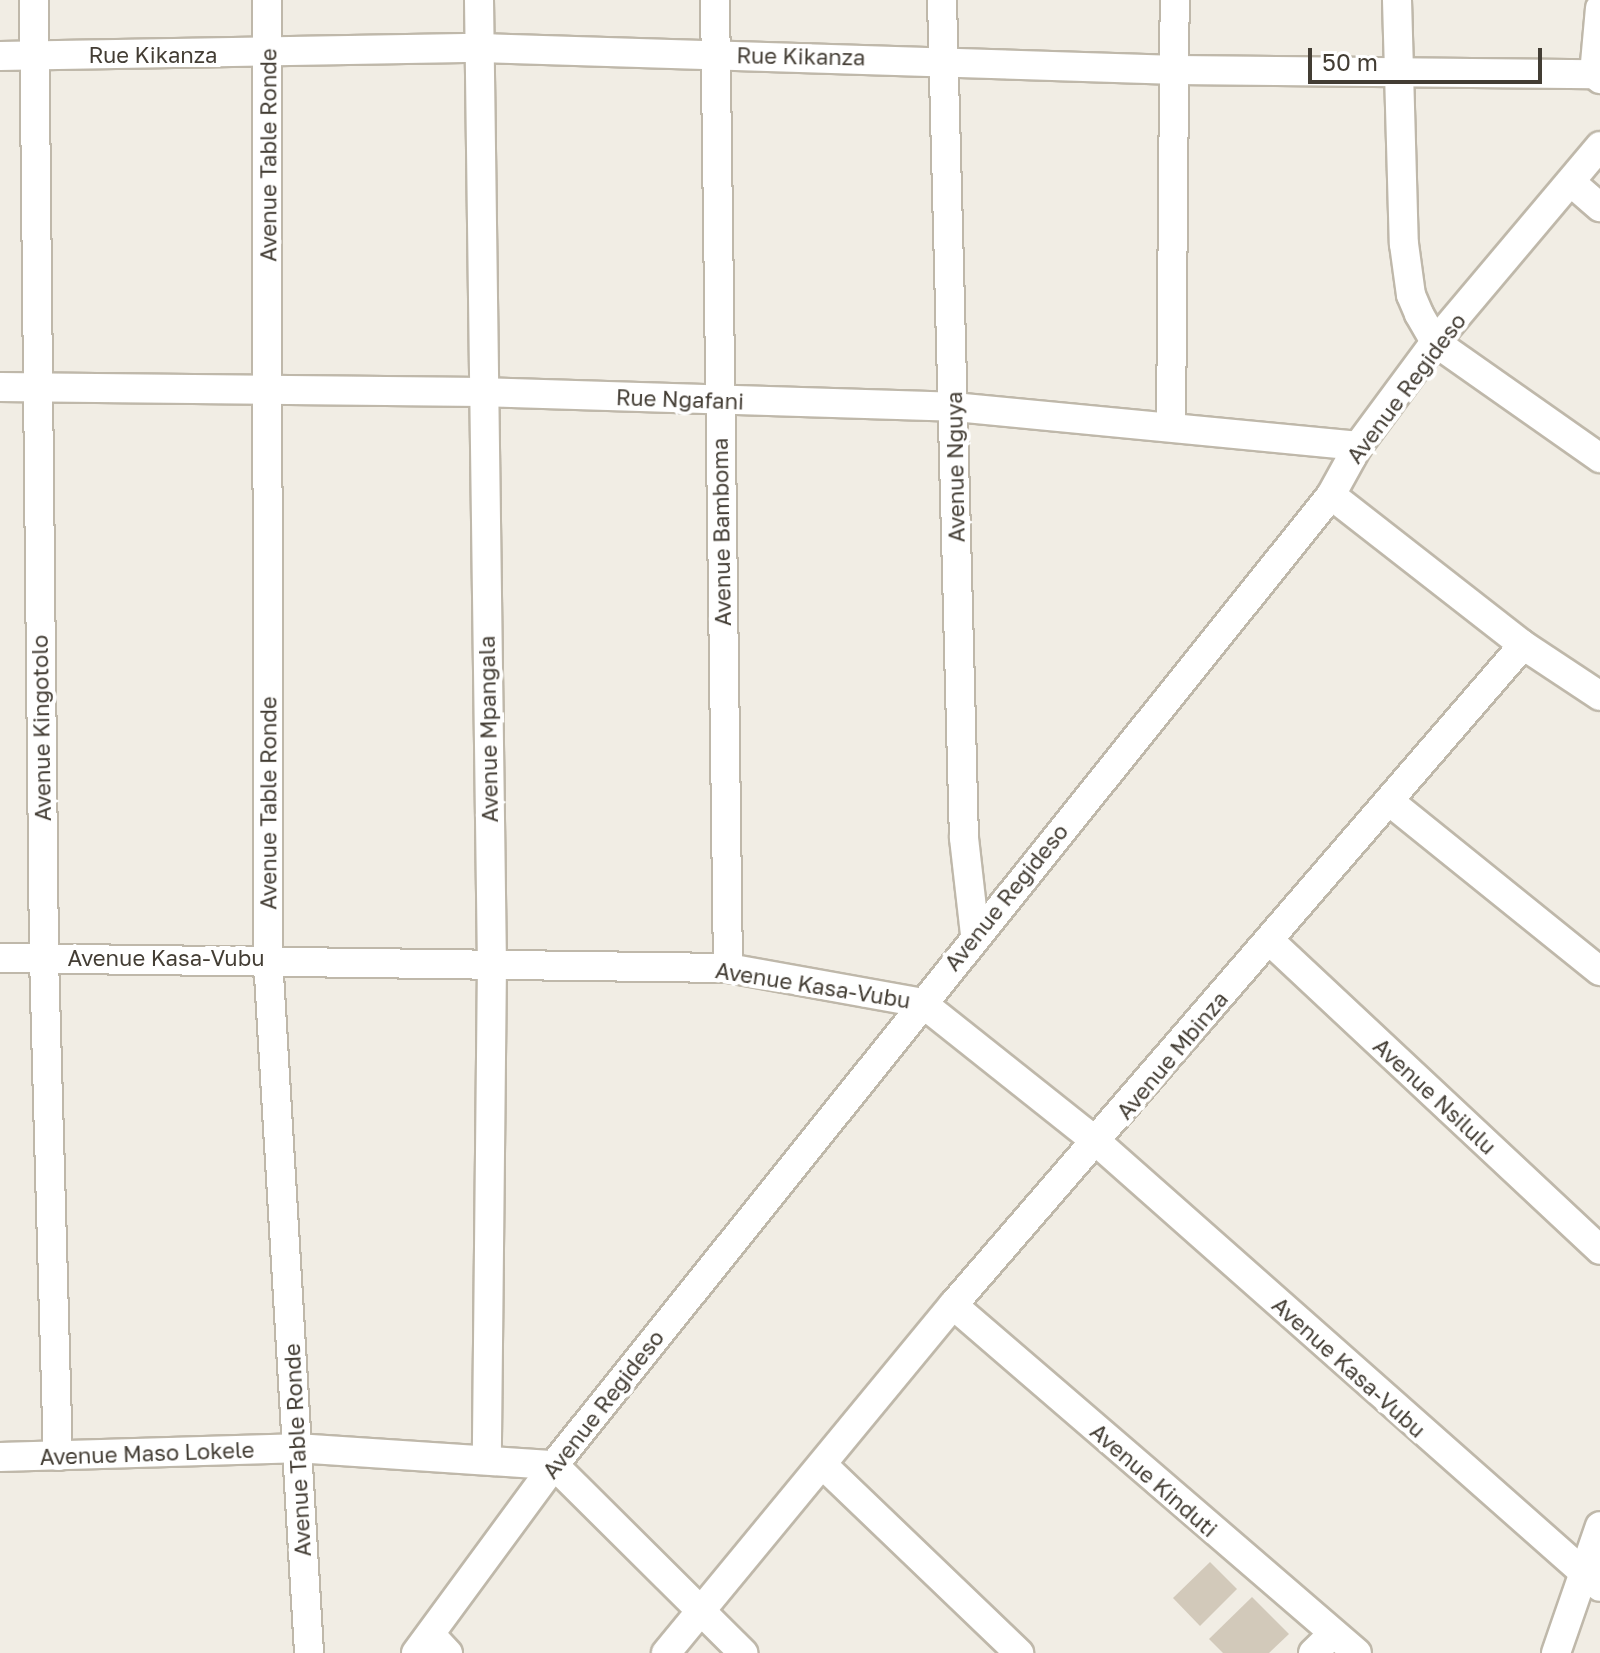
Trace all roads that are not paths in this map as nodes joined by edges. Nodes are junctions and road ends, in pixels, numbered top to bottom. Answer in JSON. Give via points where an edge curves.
{"nodes":[{"id":1,"x":34,"y":0,"type":"edge"},
{"id":2,"x":267,"y":0,"type":"edge"},
{"id":3,"x":479,"y":0,"type":"edge"},
{"id":4,"x":715,"y":0,"type":"edge"},
{"id":5,"x":942,"y":0,"type":"edge"},
{"id":6,"x":1175,"y":0,"type":"edge"},
{"id":7,"x":1397,"y":0,"type":"edge"},
{"id":8,"x":1600,"y":8,"type":"edge"},
{"id":9,"x":479,"y":48,"type":"junction"},
{"id":10,"x":268,"y":54,"type":"junction"},
{"id":11,"x":717,"y":54,"type":"junction"},
{"id":12,"x":35,"y":55,"type":"junction"},
{"id":13,"x":0,"y":56,"type":"edge"},
{"id":14,"x":943,"y":59,"type":"junction"},
{"id":15,"x":1178,"y":70,"type":"junction"},
{"id":16,"x":1399,"y":75,"type":"junction"},
{"id":17,"x":1597,"y":77,"type":"edge"},
{"id":18,"x":1600,"y":146,"type":"edge"},
{"id":19,"x":1572,"y":183,"type":"junction"},
{"id":20,"x":1600,"y":207,"type":"edge"},
{"id":21,"x":1435,"y":342,"type":"junction"},
{"id":22,"x":0,"y":387,"type":"edge"},
{"id":23,"x":36,"y":387,"type":"junction"},
{"id":24,"x":269,"y":388,"type":"junction"},
{"id":25,"x":482,"y":392,"type":"junction"},
{"id":26,"x":718,"y":400,"type":"junction"},
{"id":27,"x":954,"y":407,"type":"junction"},
{"id":28,"x":1171,"y":425,"type":"junction"},
{"id":29,"x":1358,"y":446,"type":"junction"},
{"id":30,"x":1600,"y":458,"type":"edge"},
{"id":31,"x":1331,"y":495,"type":"junction"},
{"id":32,"x":1523,"y":645,"type":"junction"},
{"id":33,"x":1600,"y":696,"type":"edge"},
{"id":34,"x":1389,"y":801,"type":"junction"},
{"id":35,"x":975,"y":934,"type":"junction"},
{"id":36,"x":1270,"y":941,"type":"junction"},
{"id":37,"x":0,"y":958,"type":"edge"},
{"id":38,"x":44,"y":958,"type":"junction"},
{"id":39,"x":268,"y":958,"type":"junction"},
{"id":40,"x":492,"y":962,"type":"junction"},
{"id":41,"x":728,"y":968,"type":"junction"},
{"id":42,"x":1600,"y":971,"type":"edge"},
{"id":43,"x":922,"y":1003,"type":"junction"},
{"id":44,"x":1098,"y":1143,"type":"junction"},
{"id":45,"x":1600,"y":1250,"type":"edge"},
{"id":46,"x":953,"y":1305,"type":"junction"},
{"id":47,"x":296,"y":1448,"type":"junction"},
{"id":48,"x":58,"y":1456,"type":"junction"},
{"id":49,"x":0,"y":1457,"type":"edge"},
{"id":50,"x":487,"y":1459,"type":"junction"},
{"id":51,"x":554,"y":1465,"type":"junction"},
{"id":52,"x":823,"y":1465,"type":"junction"},
{"id":53,"x":1600,"y":1526,"type":"edge"},
{"id":54,"x":1590,"y":1580,"type":"edge"},
{"id":55,"x":705,"y":1611,"type":"junction"},
{"id":56,"x":1323,"y":1643,"type":"edge"},
{"id":57,"x":432,"y":1647,"type":"edge"},
{"id":58,"x":309,"y":1653,"type":"edge"},
{"id":59,"x":666,"y":1653,"type":"edge"},
{"id":60,"x":743,"y":1653,"type":"edge"},
{"id":61,"x":1019,"y":1653,"type":"edge"},
{"id":62,"x":1357,"y":1653,"type":"edge"},
{"id":63,"x":1556,"y":1653,"type":"edge"}],
"edges":[{"from":1,"to":12,"type":"street","name":"Avenue Kingotolo"},
{"from":2,"to":10,"type":"street","name":"Avenue Table Ronde"},
{"from":3,"to":9,"type":"street","name":"Avenue Mpangala"},
{"from":4,"to":11,"type":"street","name":"Avenue Bamboma"},
{"from":5,"to":14,"type":"street","name":"Avenue Nguya"},
{"from":6,"to":15,"type":"street"},
{"from":7,"to":16,"type":"street"},
{"from":8,"to":17,"type":"street"},
{"from":9,"to":10,"type":"street","name":"Rue Kikanza"},
{"from":9,"to":11,"type":"street","name":"Rue Kikanza"},
{"from":9,"to":25,"type":"street","name":"Avenue Mpangala"},
{"from":10,"to":12,"type":"street","name":"Rue Kikanza"},
{"from":10,"to":24,"type":"street","name":"Avenue Table Ronde"},
{"from":11,"to":14,"type":"street","name":"Rue Kikanza"},
{"from":11,"to":26,"type":"street","name":"Avenue Bamboma"},
{"from":12,"to":13,"type":"street","name":"Rue Kikanza"},
{"from":12,"to":23,"type":"street","name":"Avenue Kingotolo"},
{"from":14,"to":15,"type":"street","name":"Rue Kikanza"},
{"from":14,"to":27,"type":"street","name":"Avenue Nguya"},
{"from":15,"to":16,"type":"street","name":"Rue Kikanza"},
{"from":15,"to":28,"type":"street"},
{"from":16,"to":17,"type":"street","name":"Rue Kikanza"},
{"from":16,"to":21,"type":"street","via":[[1407,276]]},
{"from":18,"to":19,"type":"street","name":"Avenue Regideso"},
{"from":19,"to":20,"type":"street"},
{"from":19,"to":21,"type":"street","name":"Avenue Regideso"},
{"from":21,"to":29,"type":"street","name":"Avenue Regideso"},
{"from":21,"to":30,"type":"street"},
{"from":22,"to":23,"type":"street","name":"Rue Ngafani"},
{"from":23,"to":24,"type":"street","name":"Rue Ngafani"},
{"from":23,"to":38,"type":"street","name":"Avenue Kingotolo"},
{"from":24,"to":25,"type":"street","name":"Rue Ngafani"},
{"from":24,"to":39,"type":"street","name":"Avenue Table Ronde"},
{"from":25,"to":26,"type":"street","name":"Rue Ngafani"},
{"from":25,"to":40,"type":"street","name":"Avenue Mpangala"},
{"from":26,"to":27,"type":"street","name":"Rue Ngafani"},
{"from":26,"to":41,"type":"street","name":"Avenue Bamboma"},
{"from":27,"to":28,"type":"street","name":"Rue Ngafani"},
{"from":27,"to":35,"type":"street","name":"Avenue Nguya","via":[[964,838]]},
{"from":28,"to":29,"type":"street","name":"Rue Ngafani"},
{"from":29,"to":31,"type":"street","name":"Avenue Regideso"},
{"from":31,"to":32,"type":"street"},
{"from":31,"to":35,"type":"street","name":"Avenue Regideso"},
{"from":32,"to":33,"type":"street"},
{"from":32,"to":34,"type":"street","name":"Avenue Mbinza"},
{"from":34,"to":36,"type":"street","name":"Avenue Mbinza"},
{"from":34,"to":42,"type":"street"},
{"from":35,"to":43,"type":"street","name":"Avenue Regideso"},
{"from":36,"to":44,"type":"street","name":"Avenue Mbinza"},
{"from":36,"to":45,"type":"street","name":"Avenue Nsilulu"},
{"from":37,"to":38,"type":"street","name":"Avenue Kasa-Vubu"},
{"from":38,"to":39,"type":"street","name":"Avenue Kasa-Vubu"},
{"from":38,"to":48,"type":"street","name":"Avenue Kingotolo"},
{"from":39,"to":40,"type":"street","name":"Avenue Kasa-Vubu"},
{"from":39,"to":47,"type":"street","name":"Avenue Table Ronde"},
{"from":40,"to":41,"type":"street","name":"Avenue Kasa-Vubu"},
{"from":40,"to":50,"type":"street","name":"Avenue Mpangala"},
{"from":41,"to":43,"type":"street","name":"Avenue Kasa-Vubu"},
{"from":43,"to":44,"type":"street","name":"Avenue Kasa-Vubu"},
{"from":43,"to":51,"type":"street","name":"Avenue Regideso"},
{"from":44,"to":46,"type":"street","name":"Avenue Mbinza"},
{"from":44,"to":54,"type":"street","name":"Avenue Kasa-Vubu"},
{"from":46,"to":52,"type":"street","name":"Avenue Mbinza"},
{"from":46,"to":56,"type":"street","name":"Avenue Kinduti"},
{"from":47,"to":48,"type":"street","name":"Avenue Maso Lokele"},
{"from":47,"to":50,"type":"street","name":"Avenue Maso Lokele"},
{"from":47,"to":58,"type":"street","name":"Avenue Table Ronde"},
{"from":48,"to":49,"type":"street","name":"Avenue Maso Lokele"},
{"from":50,"to":51,"type":"street","name":"Avenue Maso Lokele"},
{"from":51,"to":55,"type":"street"},
{"from":51,"to":57,"type":"street","name":"Avenue Regideso"},
{"from":52,"to":55,"type":"street","name":"Avenue Mbinza"},
{"from":52,"to":61,"type":"street"},
{"from":53,"to":54,"type":"street"},
{"from":54,"to":63,"type":"street"},
{"from":55,"to":59,"type":"street","name":"Avenue Mbinza"},
{"from":55,"to":60,"type":"street"},
{"from":56,"to":62,"type":"street","name":"Avenue Kinduti"}]}
